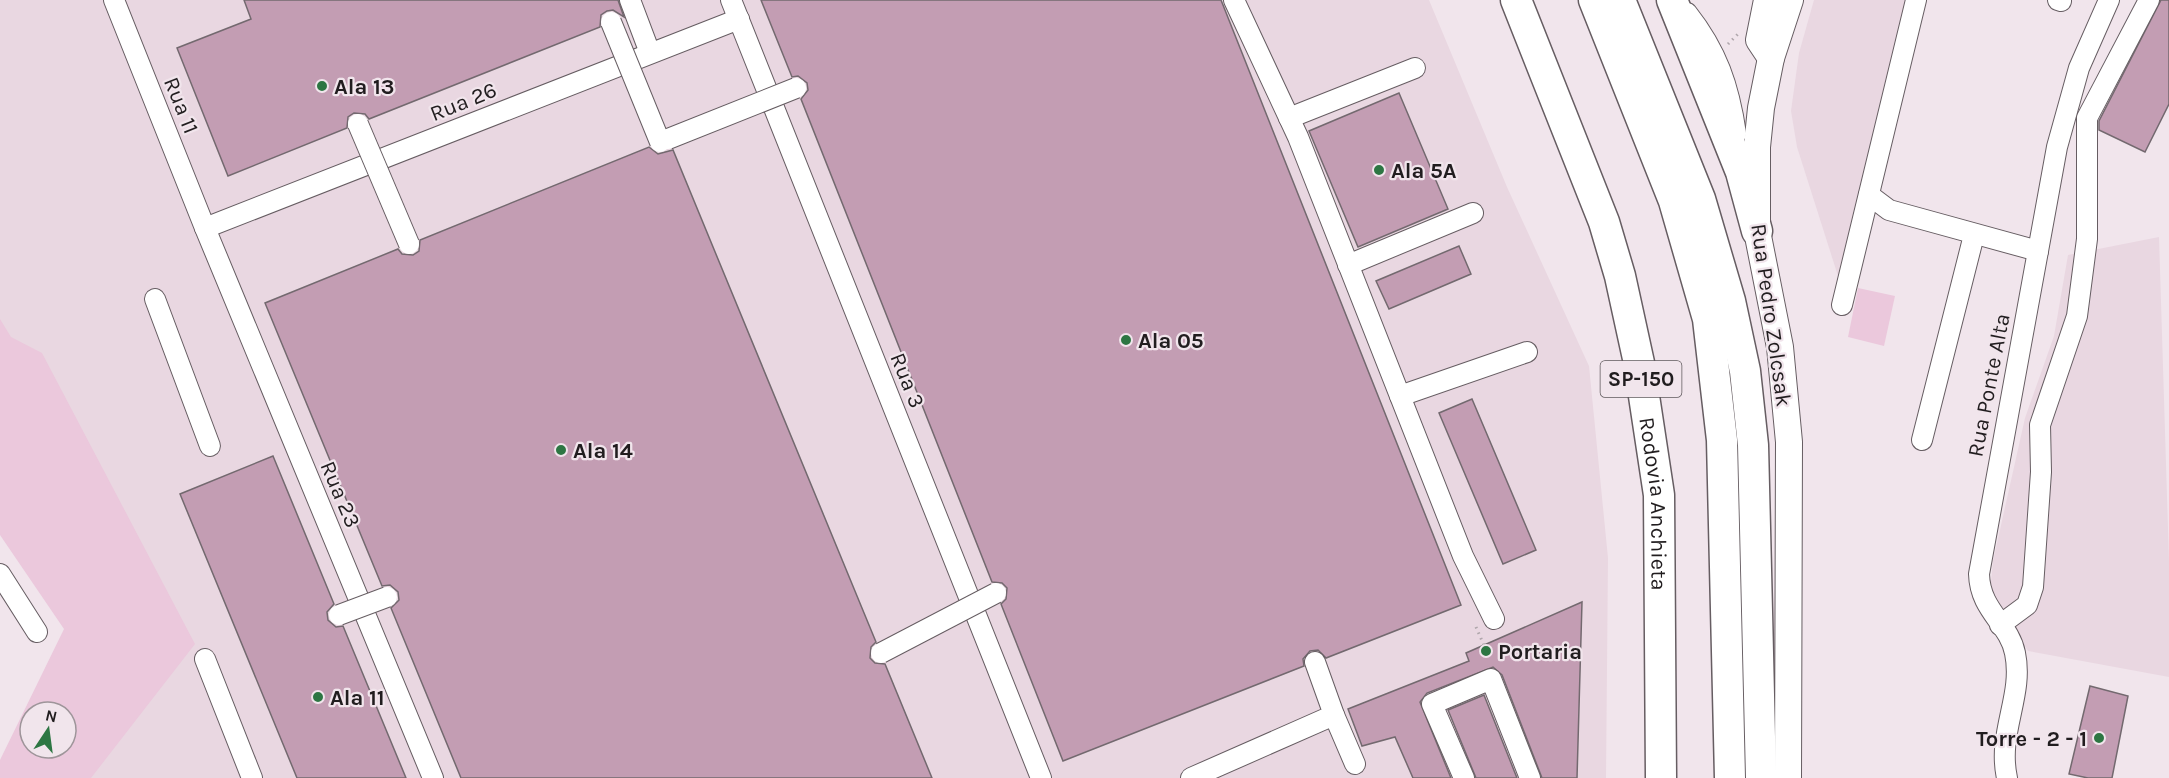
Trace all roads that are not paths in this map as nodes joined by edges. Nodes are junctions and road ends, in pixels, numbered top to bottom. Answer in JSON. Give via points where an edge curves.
{"nodes":[{"id":1,"x":114,"y":0,"type":"edge"},
{"id":2,"x":630,"y":0,"type":"edge"},
{"id":3,"x":731,"y":0,"type":"edge"},
{"id":4,"x":1234,"y":0,"type":"edge"},
{"id":5,"x":1516,"y":0,"type":"edge"},
{"id":6,"x":1594,"y":0,"type":"edge"},
{"id":7,"x":1620,"y":0,"type":"edge"},
{"id":8,"x":1674,"y":0,"type":"edge"},
{"id":9,"x":1767,"y":0,"type":"edge"},
{"id":10,"x":1790,"y":0,"type":"edge"},
{"id":11,"x":1916,"y":0,"type":"edge"},
{"id":12,"x":2109,"y":0,"type":"edge"},
{"id":13,"x":2150,"y":0,"type":"edge"},
{"id":14,"x":739,"y":19,"type":"junction"},
{"id":15,"x":611,"y":22,"type":"dead end"},
{"id":16,"x":650,"y":52,"type":"junction"},
{"id":17,"x":1771,"y":58,"type":"junction"},
{"id":18,"x":1415,"y":68,"type":"dead end"},
{"id":19,"x":796,"y":88,"type":"dead end"},
{"id":20,"x":1289,"y":118,"type":"junction"},
{"id":21,"x":358,"y":124,"type":"dead end"},
{"id":22,"x":1869,"y":195,"type":"junction"},
{"id":23,"x":1473,"y":213,"type":"dead end"},
{"id":24,"x":205,"y":228,"type":"junction"},
{"id":25,"x":1756,"y":231,"type":"junction"},
{"id":26,"x":1974,"y":235,"type":"junction"},
{"id":27,"x":410,"y":244,"type":"dead end"},
{"id":28,"x":2038,"y":251,"type":"junction"},
{"id":29,"x":1348,"y":265,"type":"junction"},
{"id":30,"x":154,"y":299,"type":"dead end"},
{"id":31,"x":1842,"y":304,"type":"dead end"},
{"id":32,"x":1527,"y":352,"type":"dead end"},
{"id":33,"x":1400,"y":396,"type":"junction"},
{"id":34,"x":1922,"y":440,"type":"dead end"},
{"id":35,"x":210,"y":446,"type":"dead end"},
{"id":36,"x":0,"y":574,"type":"edge"},
{"id":37,"x":996,"y":592,"type":"dead end"},
{"id":38,"x":387,"y":597,"type":"dead end"},
{"id":39,"x":339,"y":615,"type":"dead end"},
{"id":40,"x":1494,"y":619,"type":"dead end"},
{"id":41,"x":2000,"y":625,"type":"junction"},
{"id":42,"x":37,"y":632,"type":"dead end"},
{"id":43,"x":880,"y":653,"type":"dead end"},
{"id":44,"x":205,"y":659,"type":"dead end"},
{"id":45,"x":1315,"y":662,"type":"dead end"},
{"id":46,"x":1334,"y":715,"type":"junction"},
{"id":47,"x":1354,"y":764,"type":"dead end"},
{"id":48,"x":252,"y":778,"type":"edge"},
{"id":49,"x":433,"y":778,"type":"edge"},
{"id":50,"x":1041,"y":778,"type":"edge"},
{"id":51,"x":1191,"y":778,"type":"edge"},
{"id":52,"x":1464,"y":778,"type":"edge"},
{"id":53,"x":1530,"y":778,"type":"edge"},
{"id":54,"x":1661,"y":778,"type":"edge"},
{"id":55,"x":1730,"y":778,"type":"edge"},
{"id":56,"x":1761,"y":778,"type":"edge"},
{"id":57,"x":1788,"y":778,"type":"edge"},
{"id":58,"x":2007,"y":778,"type":"edge"}],
"edges":[{"from":1,"to":24,"type":"street","name":"Rua 11"},
{"from":2,"to":16,"type":"street"},
{"from":3,"to":14,"type":"street","name":"Rua 3"},
{"from":4,"to":20,"type":"street"},
{"from":5,"to":54,"type":"highway","name":"Rodovia Anchieta","number":"SP-150","via":[[1604,222],[1639,363],[1659,495]]},
{"from":6,"to":55,"type":"highway","number":"SP-150","via":[[1674,201],[1708,320],[1722,440]]},
{"from":7,"to":56,"type":"highway","via":[[1700,199],[1730,301],[1745,371],[1754,468]]},
{"from":8,"to":25,"type":"highway","via":[[1741,172]]},
{"from":9,"to":17,"type":"main road","via":[[1759,40]]},
{"from":10,"to":17,"type":"main road","name":"Rua Pedro Zolcsak"},
{"from":11,"to":22,"type":"street"},
{"from":12,"to":28,"type":"street","name":"Rua Ponte Alta","via":[[2067,105]]},
{"from":13,"to":41,"type":"street","via":[[2087,118],[2087,239],[2077,316],[2040,425],[2041,472],[2033,587],[2027,605]]},
{"from":14,"to":16,"type":"street","name":"Rua 26"},
{"from":14,"to":50,"type":"street","name":"Rua 3"},
{"from":15,"to":19,"type":"street","bridge":true,"via":[[664,140]]},
{"from":16,"to":24,"type":"street","name":"Rua 26"},
{"from":17,"to":25,"type":"main road","name":"Rua Pedro Zolcsak","via":[[1757,147]]},
{"from":18,"to":20,"type":"street"},
{"from":20,"to":29,"type":"street"},
{"from":21,"to":27,"type":"street","bridge":true},
{"from":22,"to":26,"type":"street","via":[[1889,210]]},
{"from":22,"to":31,"type":"street"},
{"from":23,"to":29,"type":"street"},
{"from":24,"to":49,"type":"street","name":"Rua 23"},
{"from":25,"to":57,"type":"main road","name":"Rua Pedro Zolcsak","via":[[1780,346],[1789,442]]},
{"from":26,"to":28,"type":"street"},
{"from":26,"to":34,"type":"street"},
{"from":28,"to":41,"type":"street","name":"Rua Ponte Alta","via":[[1979,574],[1982,598]]},
{"from":29,"to":33,"type":"street"},
{"from":30,"to":35,"type":"street"},
{"from":32,"to":33,"type":"street"},
{"from":33,"to":40,"type":"street","via":[[1463,556]]},
{"from":36,"to":42,"type":"street"},
{"from":37,"to":43,"type":"street","bridge":true},
{"from":38,"to":39,"type":"street","bridge":true},
{"from":41,"to":58,"type":"street","name":"Rua Ponte Alta","via":[[2016,657],[2014,698],[2003,750]]},
{"from":44,"to":48,"type":"street"},
{"from":45,"to":46,"type":"street"},
{"from":46,"to":47,"type":"street"},
{"from":46,"to":51,"type":"street"},
{"from":52,"to":53,"type":"street","via":[[1432,704],[1491,679]]}]}
